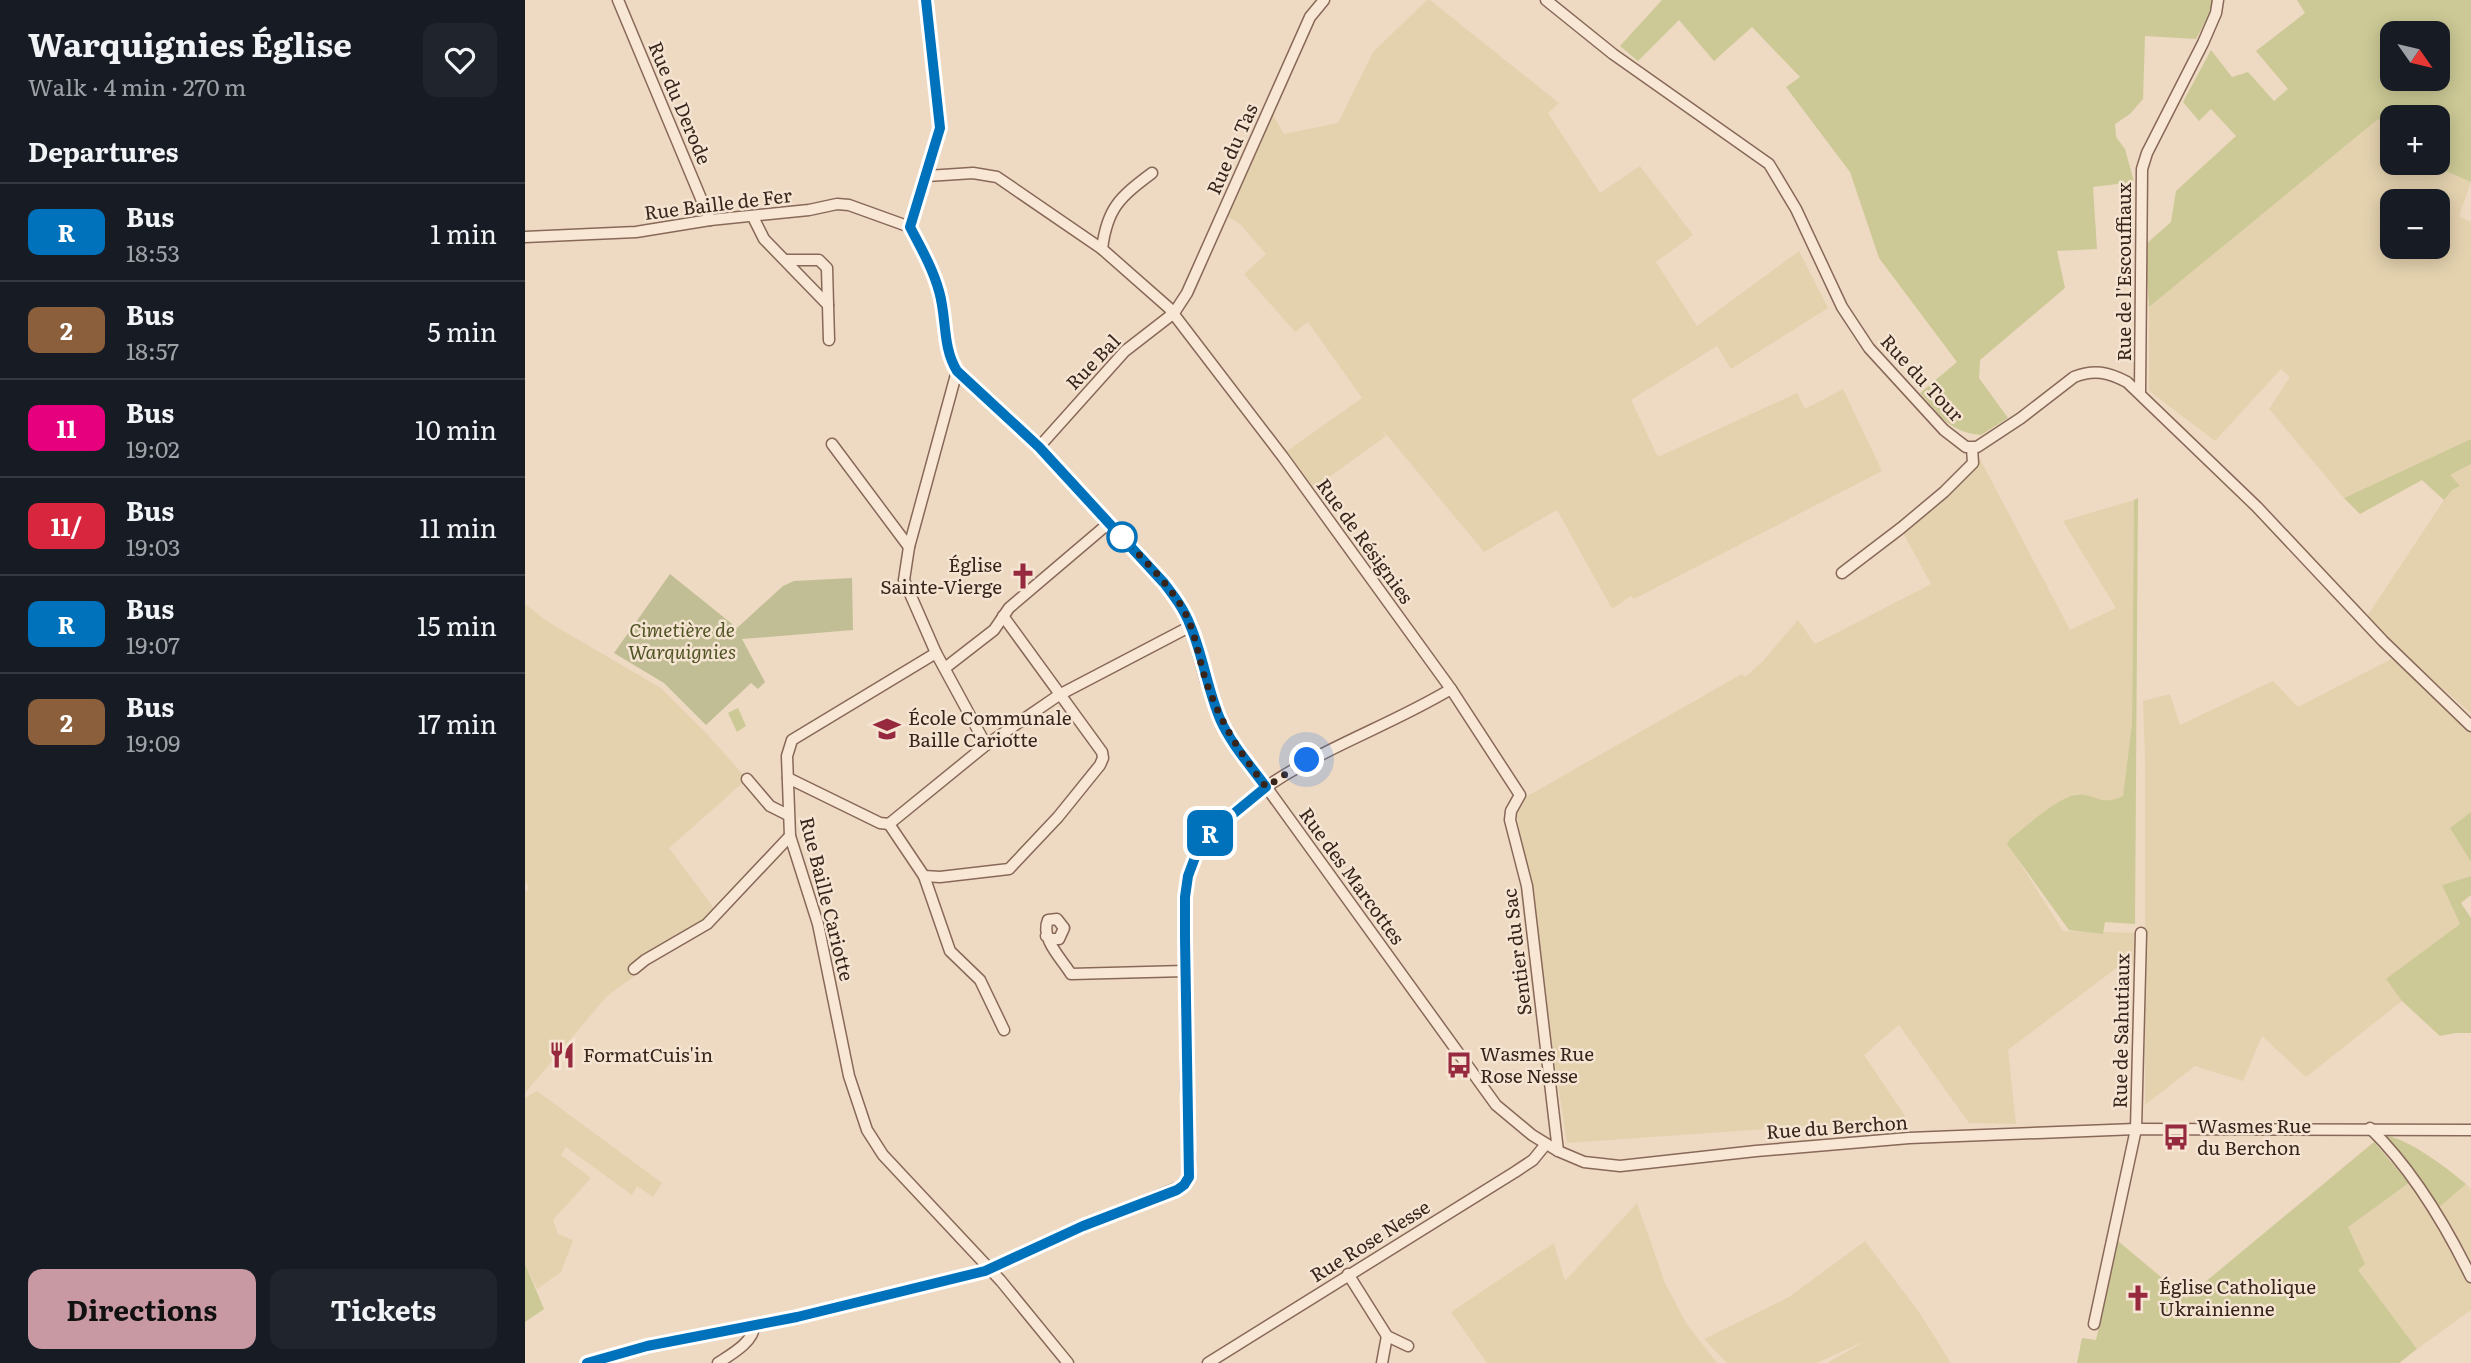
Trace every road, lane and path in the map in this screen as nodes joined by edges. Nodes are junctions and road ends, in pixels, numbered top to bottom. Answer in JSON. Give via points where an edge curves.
{"nodes":[{"id":1,"x":618,"y":0,"type":"edge"},
{"id":2,"x":926,"y":0,"type":"edge"},
{"id":3,"x":1324,"y":0,"type":"edge"},
{"id":4,"x":1546,"y":0,"type":"edge"},
{"id":5,"x":2218,"y":0,"type":"edge"},
{"id":6,"x":1152,"y":173,"type":"dead end"},
{"id":7,"x":927,"y":176,"type":"junction"},
{"id":8,"x":753,"y":217,"type":"junction"},
{"id":9,"x":710,"y":220,"type":"junction"},
{"id":10,"x":910,"y":227,"type":"junction"},
{"id":11,"x":525,"y":237,"type":"edge"},
{"id":12,"x":1102,"y":249,"type":"junction"},
{"id":13,"x":786,"y":260,"type":"junction"},
{"id":14,"x":828,"y":305,"type":"junction"},
{"id":15,"x":1171,"y":311,"type":"junction"},
{"id":16,"x":829,"y":340,"type":"dead end"},
{"id":17,"x":957,"y":371,"type":"junction"},
{"id":18,"x":2140,"y":393,"type":"junction"},
{"id":19,"x":832,"y":444,"type":"dead end"},
{"id":20,"x":1039,"y":447,"type":"junction"},
{"id":21,"x":1972,"y":448,"type":"junction"},
{"id":22,"x":1109,"y":523,"type":"junction"},
{"id":23,"x":909,"y":547,"type":"junction"},
{"id":24,"x":1842,"y":573,"type":"dead end"},
{"id":25,"x":1003,"y":616,"type":"junction"},
{"id":26,"x":1191,"y":626,"type":"junction"},
{"id":27,"x":936,"y":653,"type":"junction"},
{"id":28,"x":944,"y":668,"type":"junction"},
{"id":29,"x":1451,"y":689,"type":"junction"},
{"id":30,"x":1059,"y":695,"type":"junction"},
{"id":31,"x":2471,"y":726,"type":"edge"},
{"id":32,"x":986,"y":745,"type":"junction"},
{"id":33,"x":788,"y":778,"type":"junction"},
{"id":34,"x":747,"y":779,"type":"dead end"},
{"id":35,"x":1266,"y":787,"type":"junction"},
{"id":36,"x":1520,"y":795,"type":"joint"},
{"id":37,"x":788,"y":816,"type":"junction"},
{"id":38,"x":889,"y":824,"type":"junction"},
{"id":39,"x":790,"y":836,"type":"junction"},
{"id":40,"x":924,"y":876,"type":"junction"},
{"id":41,"x":2141,"y":933,"type":"dead end"},
{"id":42,"x":1046,"y":936,"type":"dead end"},
{"id":43,"x":634,"y":969,"type":"dead end"},
{"id":44,"x":1185,"y":971,"type":"junction"},
{"id":45,"x":1004,"y":1030,"type":"dead end"},
{"id":46,"x":2369,"y":1128,"type":"junction"},
{"id":47,"x":2136,"y":1129,"type":"junction"},
{"id":48,"x":2471,"y":1130,"type":"edge"},
{"id":49,"x":1546,"y":1144,"type":"junction"},
{"id":50,"x":1558,"y":1151,"type":"junction"},
{"id":51,"x":989,"y":1269,"type":"junction"},
{"id":52,"x":1348,"y":1274,"type":"junction"},
{"id":53,"x":2471,"y":1277,"type":"edge"},
{"id":54,"x":2094,"y":1324,"type":"dead end"},
{"id":55,"x":754,"y":1326,"type":"junction"},
{"id":56,"x":1387,"y":1336,"type":"junction"},
{"id":57,"x":1408,"y":1346,"type":"dead end"},
{"id":58,"x":587,"y":1363,"type":"edge"},
{"id":59,"x":718,"y":1363,"type":"edge"},
{"id":60,"x":1068,"y":1363,"type":"edge"},
{"id":61,"x":1208,"y":1363,"type":"edge"},
{"id":62,"x":1382,"y":1363,"type":"edge"}],
"edges":[{"from":1,"to":9,"type":"street","name":"Rue du Derode"},
{"from":2,"to":7,"type":"street","via":[[940,128]]},
{"from":3,"to":15,"type":"street","name":"Rue du Tas","via":[[1310,17],[1187,293]]},
{"from":4,"to":21,"type":"street","name":"Rue du Tour","via":[[1613,54],[1769,164],[1796,209],[1842,307],[1869,348],[1944,429]]},
{"from":5,"to":18,"type":"street","name":"Rue de l'Escouffiaux","via":[[2203,43],[2142,169]]},
{"from":6,"to":12,"type":"street","via":[[1118,202],[1105,227]]},
{"from":7,"to":10,"type":"street"},
{"from":7,"to":12,"type":"street","via":[[973,173],[997,177]]},
{"from":8,"to":9,"type":"street","name":"Rue Baille de Fer"},
{"from":8,"to":10,"type":"street","name":"Rue Baille de Fer","via":[[837,204]]},
{"from":8,"to":13,"type":"street","via":[[764,239]]},
{"from":9,"to":11,"type":"street","name":"Rue Baille de Fer","via":[[636,232]]},
{"from":10,"to":17,"type":"street","via":[[939,291],[948,348]]},
{"from":12,"to":15,"type":"street","name":"Rue de Résignies"},
{"from":13,"to":14,"type":"street"},
{"from":13,"to":14,"type":"street","via":[[824,263]]},
{"from":14,"to":16,"type":"street"},
{"from":15,"to":20,"type":"street","name":"Rue Bal","via":[[1125,351]]},
{"from":15,"to":29,"type":"street","name":"Rue de Résignies"},
{"from":17,"to":20,"type":"street","name":"Rue des Marcottes"},
{"from":17,"to":23,"type":"street"},
{"from":18,"to":21,"type":"street","via":[[2111,374],[2083,374]]},
{"from":18,"to":31,"type":"street"},
{"from":19,"to":23,"type":"street"},
{"from":20,"to":22,"type":"street","name":"Rue des Marcottes"},
{"from":21,"to":24,"type":"street","via":[[1973,463],[1944,492]]},
{"from":22,"to":25,"type":"street"},
{"from":22,"to":26,"type":"street","name":"Rue des Marcottes","via":[[1164,583]]},
{"from":23,"to":27,"type":"street","via":[[904,580]]},
{"from":25,"to":28,"type":"street","via":[[994,630]]},
{"from":25,"to":30,"type":"street"},
{"from":26,"to":30,"type":"street"},
{"from":26,"to":35,"type":"street","name":"Rue des Marcottes","via":[[1221,720]]},
{"from":27,"to":28,"type":"street"},
{"from":27,"to":33,"type":"street","name":"Rue Baille Cariotte","via":[[797,735],[789,746]]},
{"from":28,"to":32,"type":"street"},
{"from":29,"to":35,"type":"street","via":[[1304,761]]},
{"from":29,"to":36,"type":"street","name":"Rue de Résignies"},
{"from":30,"to":32,"type":"street"},
{"from":30,"to":40,"type":"street","via":[[1102,752],[1100,765],[1009,869]]},
{"from":32,"to":38,"type":"street"},
{"from":33,"to":37,"type":"street","name":"Rue Baille Cariotte"},
{"from":33,"to":38,"type":"street"},
{"from":34,"to":37,"type":"street","via":[[770,806]]},
{"from":35,"to":44,"type":"street","via":[[1217,825],[1194,858],[1185,897]]},
{"from":35,"to":49,"type":"street","name":"Rue des Marcottes","via":[[1496,1105]]},
{"from":36,"to":50,"type":"street","name":"Sentier du Sac","via":[[1510,820],[1528,896]]},
{"from":37,"to":39,"type":"street","name":"Rue Baille Cariotte"},
{"from":38,"to":40,"type":"street"},
{"from":39,"to":43,"type":"street","via":[[708,924]]},
{"from":39,"to":51,"type":"street","name":"Rue Baille Cariotte","via":[[818,924],[849,1076],[867,1130],[897,1170]]},
{"from":40,"to":45,"type":"street","via":[[950,951],[980,980]]},
{"from":41,"to":47,"type":"street","name":"Rue de Sahutiaux"},
{"from":42,"to":44,"type":"street","via":[[1071,974]]},
{"from":44,"to":51,"type":"street","via":[[1190,1158],[1185,1183]]},
{"from":46,"to":47,"type":"street","name":"Rue du Berchon"},
{"from":46,"to":48,"type":"street","name":"Rue du Berchon"},
{"from":46,"to":53,"type":"street","via":[[2421,1190]]},
{"from":47,"to":50,"type":"street","name":"Rue du Berchon","via":[[1909,1139],[1620,1166],[1584,1162]]},
{"from":47,"to":54,"type":"street"},
{"from":49,"to":50,"type":"street","name":"Rue du Berchon"},
{"from":49,"to":52,"type":"street","name":"Rue Rose Nesse","via":[[1532,1160]]},
{"from":51,"to":55,"type":"street"},
{"from":51,"to":60,"type":"street","name":"Rue Baille Cariotte"},
{"from":52,"to":56,"type":"street"},
{"from":52,"to":61,"type":"street","name":"Rue Rose Nesse"},
{"from":55,"to":58,"type":"street","via":[[647,1346]]},
{"from":55,"to":59,"type":"street","via":[[747,1342]]},
{"from":56,"to":57,"type":"street"},
{"from":56,"to":62,"type":"street"}]}
